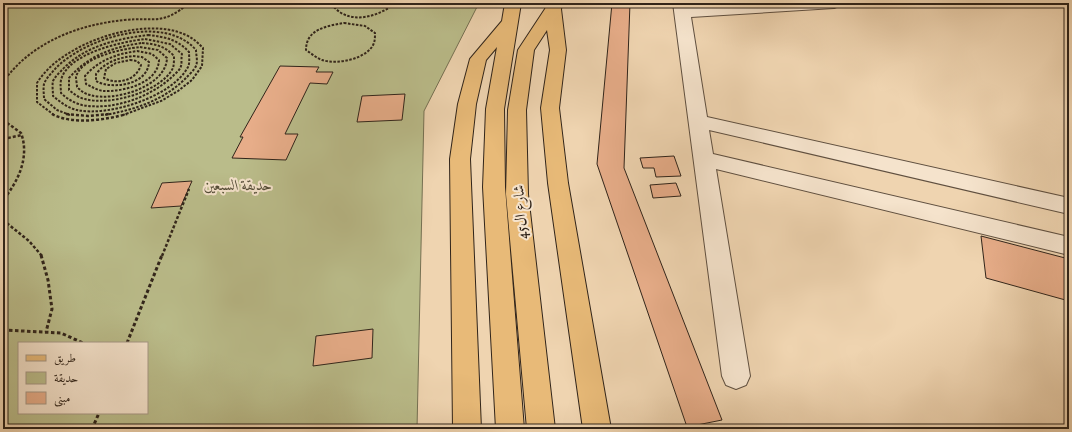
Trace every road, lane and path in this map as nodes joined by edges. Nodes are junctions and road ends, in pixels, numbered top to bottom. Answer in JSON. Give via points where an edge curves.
{"nodes":[{"id":1,"x":20,"y":3,"type":"edge"},
{"id":2,"x":189,"y":3,"type":"edge"},
{"id":3,"x":334,"y":3,"type":"edge"},
{"id":4,"x":395,"y":3,"type":"edge"},
{"id":5,"x":834,"y":3,"type":"edge"},
{"id":6,"x":554,"y":6,"type":"edge"},
{"id":7,"x":3,"y":8,"type":"edge"},
{"id":8,"x":682,"y":8,"type":"edge"},
{"id":9,"x":511,"y":13,"type":"edge"},
{"id":10,"x":362,"y":24,"type":"joint"},
{"id":11,"x":180,"y":31,"type":"joint"},
{"id":12,"x":176,"y":34,"type":"joint"},
{"id":13,"x":170,"y":38,"type":"joint"},
{"id":14,"x":165,"y":41,"type":"joint"},
{"id":15,"x":160,"y":45,"type":"joint"},
{"id":16,"x":155,"y":48,"type":"joint"},
{"id":17,"x":149,"y":52,"type":"joint"},
{"id":18,"x":142,"y":57,"type":"joint"},
{"id":19,"x":137,"y":61,"type":"joint"},
{"id":20,"x":3,"y":82,"type":"edge"},
{"id":21,"x":3,"y":120,"type":"edge"},
{"id":22,"x":699,"y":121,"type":"junction"},
{"id":23,"x":22,"y":135,"type":"junction"},
{"id":24,"x":3,"y":139,"type":"edge"},
{"id":25,"x":704,"y":159,"type":"junction"},
{"id":26,"x":189,"y":189,"type":"dead end"},
{"id":27,"x":3,"y":200,"type":"edge"},
{"id":28,"x":1069,"y":206,"type":"edge"},
{"id":29,"x":3,"y":220,"type":"edge"},
{"id":30,"x":1069,"y":246,"type":"edge"},
{"id":31,"x":3,"y":330,"type":"edge"},
{"id":32,"x":46,"y":332,"type":"junction"},
{"id":33,"x":81,"y":342,"type":"edge"},
{"id":34,"x":127,"y":342,"type":"edge"},
{"id":35,"x":736,"y":376,"type":"dead end"},
{"id":36,"x":591,"y":394,"type":"junction"},
{"id":37,"x":99,"y":414,"type":"edge"},
{"id":38,"x":92,"y":429,"type":"edge"},
{"id":39,"x":467,"y":429,"type":"edge"},
{"id":40,"x":510,"y":429,"type":"edge"},
{"id":41,"x":541,"y":429,"type":"edge"},
{"id":42,"x":597,"y":429,"type":"edge"},
{"id":43,"x":610,"y":429,"type":"edge"}],
"edges":[{"from":1,"to":7,"type":"path"},
{"from":2,"to":20,"type":"path","via":[[167,18],[95,25],[64,35],[18,63]]},
{"from":3,"to":4,"type":"path","via":[[334,7],[341,14],[365,17],[380,14]]},
{"from":5,"to":8,"type":"lane"},
{"from":6,"to":36,"type":"main road","via":[[558,50],[550,108],[558,183]]},
{"from":6,"to":41,"type":"main road","name":"شارع ال45","via":[[526,50],[517,110],[518,194]]},
{"from":8,"to":22,"type":"lane"},
{"from":9,"to":39,"type":"main road","via":[[478,59],[467,104],[460,159]]},
{"from":9,"to":40,"type":"main road","name":"شارع ال45","via":[[495,109],[494,187]]},
{"from":10,"to":10,"type":"path","via":[[371,28],[377,39],[368,52],[356,58],[324,61],[314,58],[306,50],[307,40],[317,31],[331,25]]},
{"from":11,"to":11,"type":"path","via":[[195,39],[203,48],[202,65],[188,83],[165,99],[137,111],[105,119],[67,120],[47,112],[37,102],[37,83],[51,66],[70,52],[125,31],[153,28]]},
{"from":12,"to":12,"type":"path","via":[[189,41],[196,50],[196,66],[183,82],[161,97],[135,108],[106,115],[72,115],[54,108],[44,99],[44,82],[56,66],[74,53],[125,34],[151,31]]},
{"from":13,"to":13,"type":"path","via":[[183,44],[189,52],[188,66],[176,81],[157,94],[134,104],[108,110],[78,110],[61,104],[53,96],[53,81],[64,67],[79,55],[124,38],[148,35]]},
{"from":14,"to":14,"type":"path","via":[[182,54],[181,67],[170,80],[153,91],[132,100],[110,105],[83,106],[68,100],[61,93],[60,80],[70,67],[84,57],[124,41]]},
{"from":15,"to":15,"type":"path","via":[[170,50],[174,56],[173,67],[164,78],[149,88],[131,96],[112,100],[88,100],[76,96],[70,90],[69,78],[89,58],[124,45]]},
{"from":16,"to":16,"type":"path","via":[[167,58],[166,68],[145,86],[114,96],[93,96],[77,88],[76,77],[93,60],[124,48]]},
{"from":17,"to":17,"type":"path","via":[[159,60],[158,68],[141,83],[116,91],[99,91],[86,84],[85,76],[99,62],[124,52]]},
{"from":18,"to":18,"type":"path","via":[[149,62],[148,69],[136,80],[118,85],[105,85],[96,81],[96,74],[105,64],[123,57]]},
{"from":19,"to":19,"type":"path","via":[[141,65],[141,70],[132,77],[120,81],[104,78],[104,73],[110,66],[123,61]]},
{"from":21,"to":23,"type":"path"},
{"from":22,"to":25,"type":"lane"},
{"from":22,"to":28,"type":"lane"},
{"from":23,"to":24,"type":"path"},
{"from":23,"to":27,"type":"path","via":[[25,151],[20,175]]},
{"from":25,"to":30,"type":"lane"},
{"from":25,"to":35,"type":"lane"},
{"from":26,"to":34,"type":"path"},
{"from":29,"to":32,"type":"path","via":[[29,241],[42,256],[52,310]]},
{"from":31,"to":32,"type":"path"},
{"from":32,"to":33,"type":"path","via":[[61,333]]},
{"from":36,"to":42,"type":"main road"},
{"from":36,"to":43,"type":"main road"},
{"from":37,"to":38,"type":"path"}]}
